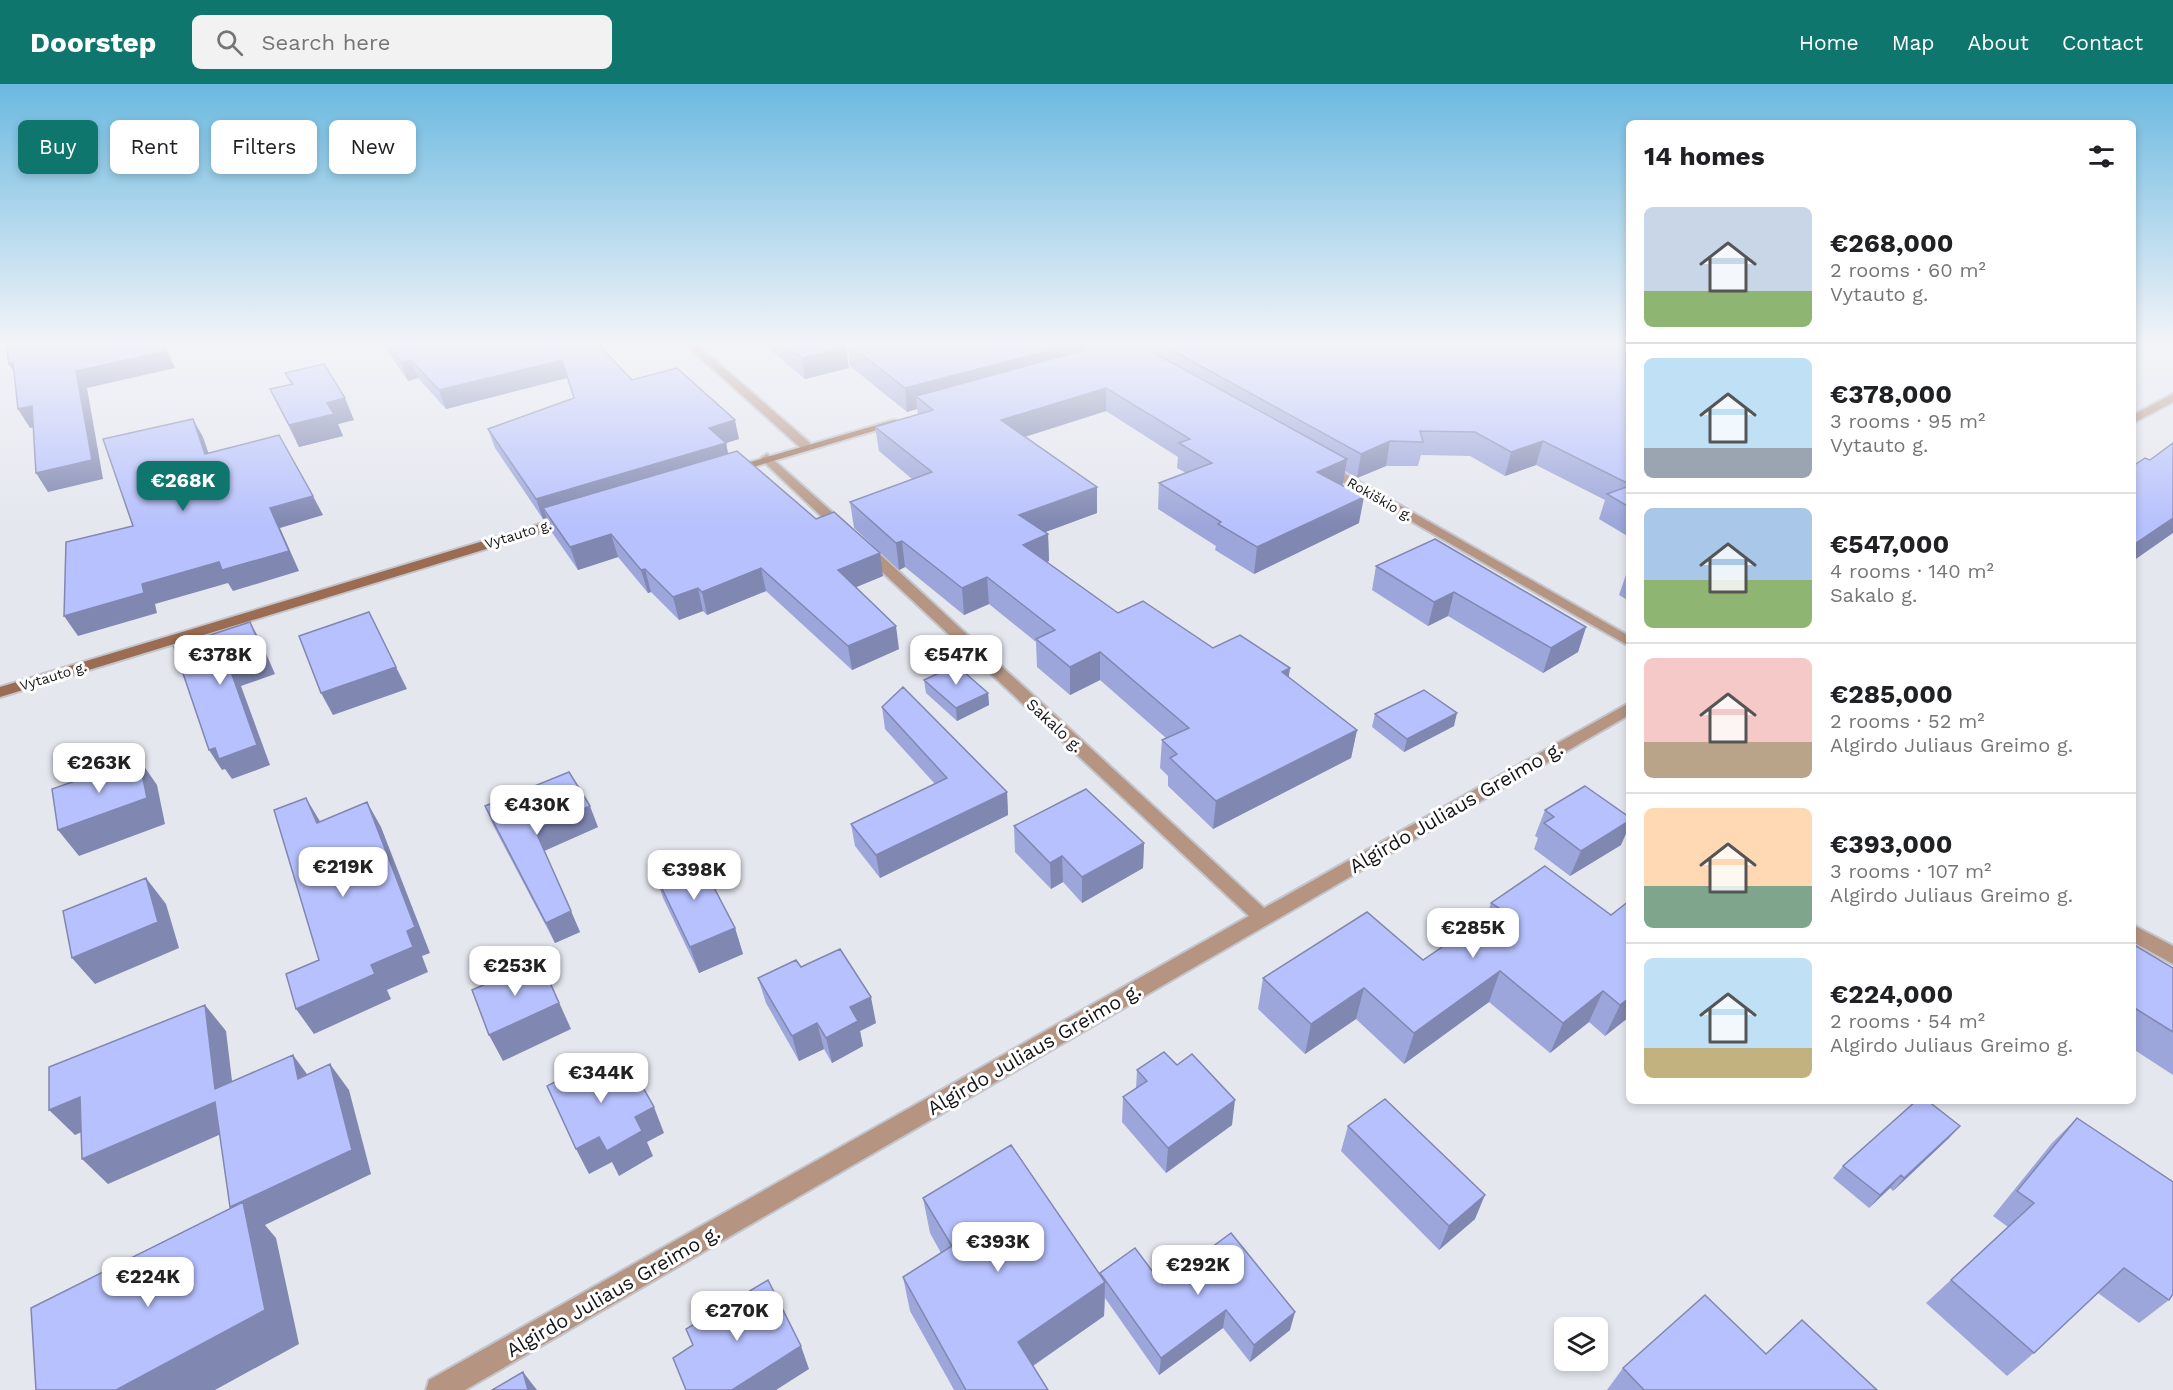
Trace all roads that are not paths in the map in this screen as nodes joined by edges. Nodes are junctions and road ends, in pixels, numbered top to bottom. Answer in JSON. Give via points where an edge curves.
{"nodes":[{"id":1,"x":758,"y":404,"type":"edge"},
{"id":2,"x":2161,"y":404,"type":"edge"},
{"id":3,"x":913,"y":418,"type":"edge"},
{"id":4,"x":2136,"y":418,"type":"edge"},
{"id":5,"x":806,"y":446,"type":"junction"},
{"id":6,"x":767,"y":458,"type":"junction"},
{"id":7,"x":1317,"y":462,"type":"edge"},
{"id":8,"x":710,"y":476,"type":"edge"},
{"id":9,"x":584,"y":514,"type":"edge"},
{"id":10,"x":1626,"y":640,"type":"edge"},
{"id":11,"x":0,"y":692,"type":"edge"},
{"id":12,"x":1626,"y":710,"type":"edge"},
{"id":13,"x":1263,"y":918,"type":"junction"},
{"id":14,"x":2136,"y":935,"type":"edge"},
{"id":15,"x":2173,"y":956,"type":"edge"},
{"id":16,"x":439,"y":1390,"type":"edge"}],
"edges":[{"from":1,"to":5,"type":"street"},
{"from":2,"to":4,"type":"street"},
{"from":3,"to":5,"type":"main road"},
{"from":5,"to":6,"type":"main road"},
{"from":6,"to":8,"type":"main road"},
{"from":6,"to":13,"type":"street","name":"Sakalo g."},
{"from":7,"to":10,"type":"street","name":"Rokiškio g."},
{"from":9,"to":11,"type":"main road","name":"Vytauto g."},
{"from":12,"to":13,"type":"street","name":"Algirdo Juliaus Greimo g."},
{"from":13,"to":16,"type":"street","name":"Algirdo Juliaus Greimo g."},
{"from":14,"to":15,"type":"street"}]}
